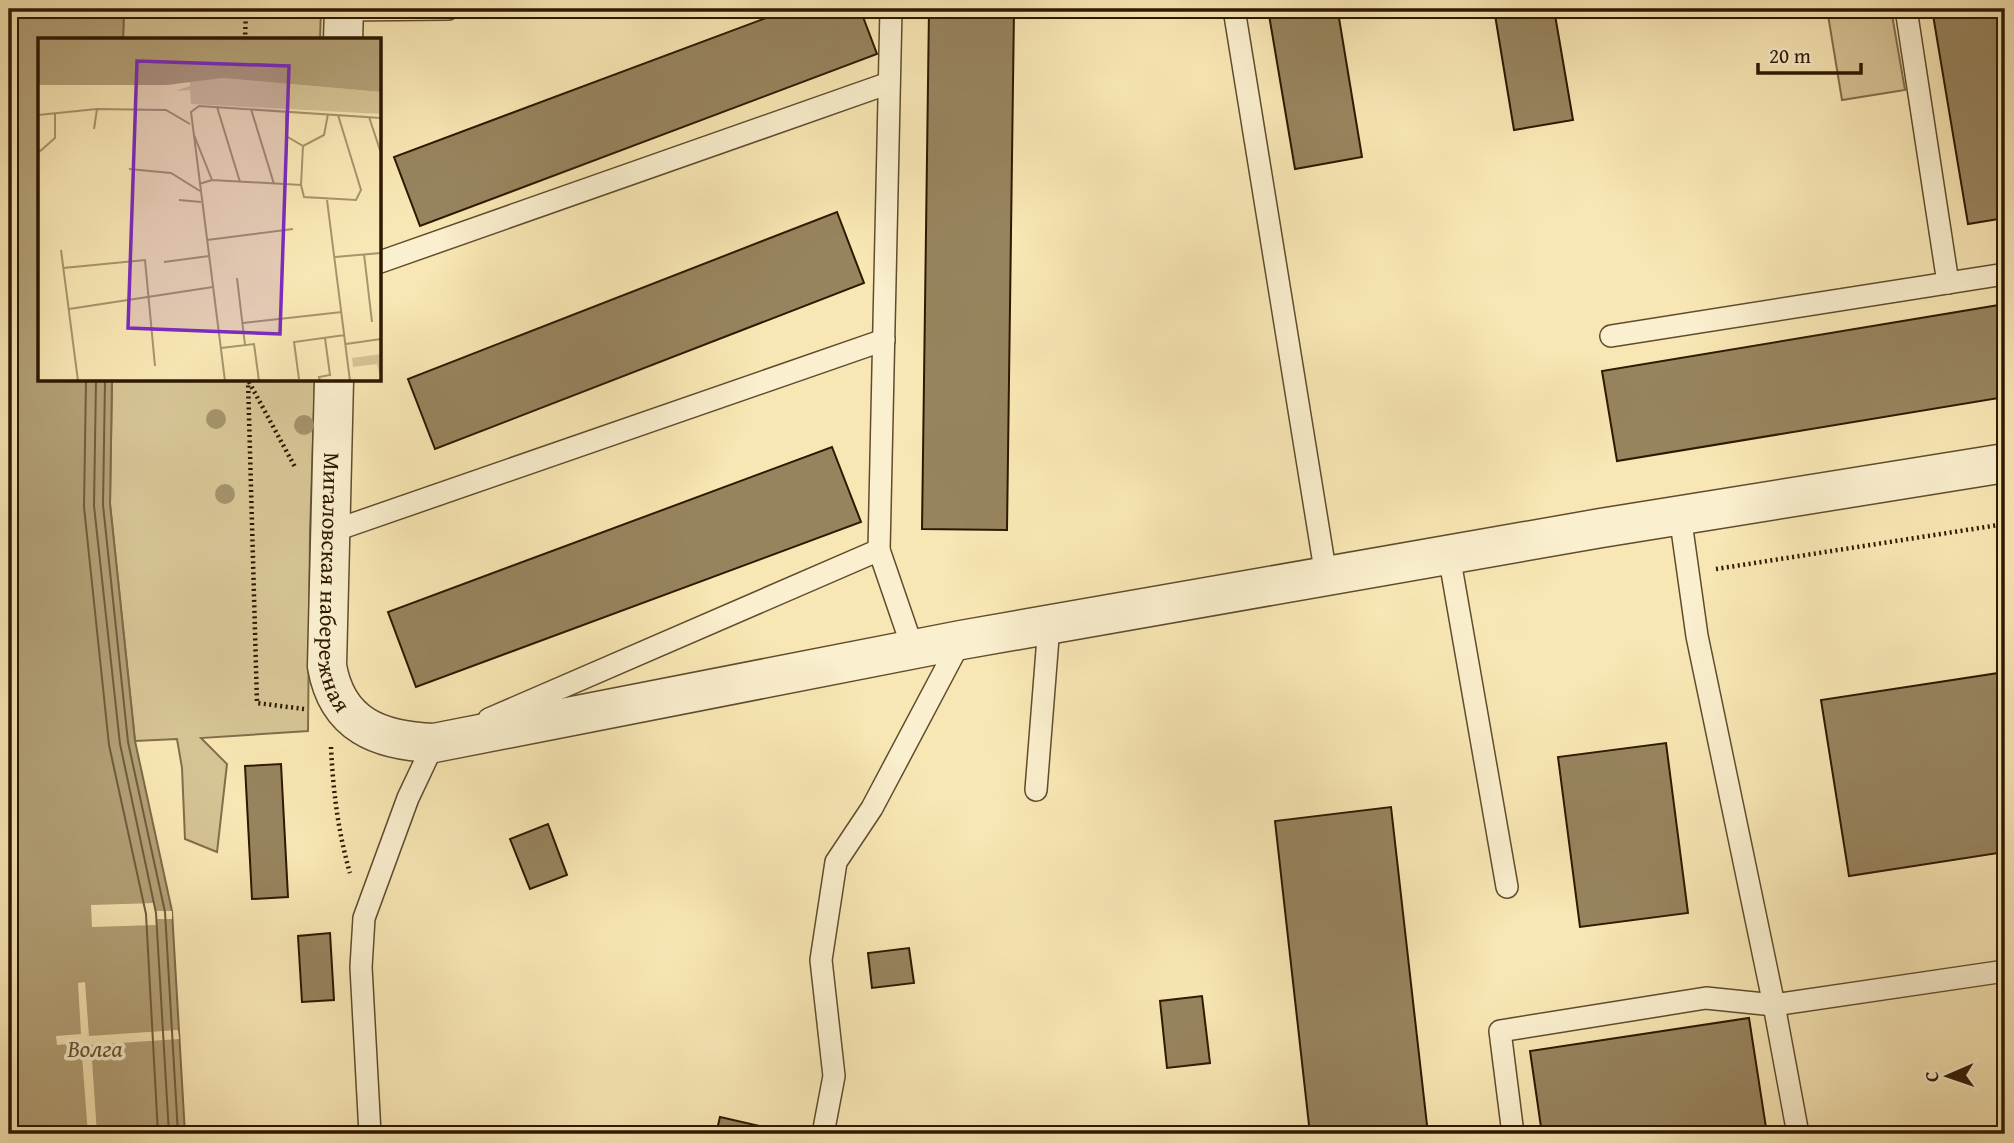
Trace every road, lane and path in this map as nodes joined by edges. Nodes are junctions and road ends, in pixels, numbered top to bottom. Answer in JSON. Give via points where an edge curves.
{"nodes":[{"id":1,"x":246,"y":9,"type":"edge"},
{"id":2,"x":448,"y":9,"type":"edge"},
{"id":3,"x":891,"y":9,"type":"edge"},
{"id":4,"x":1234,"y":9,"type":"edge"},
{"id":5,"x":1906,"y":9,"type":"edge"},
{"id":6,"x":343,"y":20,"type":"edge"},
{"id":7,"x":245,"y":38,"type":"edge"},
{"id":8,"x":890,"y":83,"type":"junction"},
{"id":9,"x":382,"y":261,"type":"edge"},
{"id":10,"x":2005,"y":274,"type":"edge"},
{"id":11,"x":1948,"y":283,"type":"junction"},
{"id":12,"x":1611,"y":336,"type":"dead end"},
{"id":13,"x":884,"y":340,"type":"junction"},
{"id":14,"x":248,"y":382,"type":"edge"},
{"id":15,"x":249,"y":382,"type":"edge"},
{"id":16,"x":334,"y":382,"type":"edge"},
{"id":17,"x":2005,"y":463,"type":"edge"},
{"id":18,"x":299,"y":474,"type":"dead end"},
{"id":19,"x":1680,"y":515,"type":"junction"},
{"id":20,"x":2005,"y":524,"type":"edge"},
{"id":21,"x":330,"y":533,"type":"junction"},
{"id":22,"x":879,"y":550,"type":"junction"},
{"id":23,"x":1449,"y":555,"type":"junction"},
{"id":24,"x":1688,"y":574,"type":"junction"},
{"id":25,"x":1326,"y":576,"type":"junction"},
{"id":26,"x":1049,"y":625,"type":"junction"},
{"id":27,"x":961,"y":640,"type":"junction"},
{"id":28,"x":913,"y":649,"type":"junction"},
{"id":29,"x":306,"y":709,"type":"dead end"},
{"id":30,"x":331,"y":737,"type":"dead end"},
{"id":31,"x":420,"y":742,"type":"junction"},
{"id":32,"x":1036,"y":790,"type":"dead end"},
{"id":33,"x":1507,"y":887,"type":"dead end"},
{"id":34,"x":364,"y":918,"type":"junction"},
{"id":35,"x":2005,"y":971,"type":"edge"},
{"id":36,"x":1774,"y":1005,"type":"junction"},
{"id":37,"x":370,"y":1134,"type":"edge"},
{"id":38,"x":823,"y":1134,"type":"edge"},
{"id":39,"x":1513,"y":1134,"type":"edge"},
{"id":40,"x":1798,"y":1134,"type":"edge"}],
"edges":[{"from":1,"to":7,"type":"path"},
{"from":2,"to":6,"type":"lane"},
{"from":3,"to":8,"type":"lane"},
{"from":4,"to":25,"type":"lane"},
{"from":5,"to":11,"type":"lane"},
{"from":8,"to":9,"type":"lane"},
{"from":8,"to":13,"type":"lane"},
{"from":10,"to":11,"type":"lane"},
{"from":11,"to":12,"type":"lane"},
{"from":13,"to":21,"type":"lane"},
{"from":13,"to":22,"type":"lane"},
{"from":14,"to":29,"type":"path","via":[[257,703]]},
{"from":15,"to":18,"type":"path"},
{"from":16,"to":21,"type":"street","name":"Мигаловская набережная"},
{"from":17,"to":19,"type":"street"},
{"from":19,"to":23,"type":"street"},
{"from":19,"to":24,"type":"lane"},
{"from":20,"to":24,"type":"path"},
{"from":21,"to":31,"type":"street","name":"Мигаловская набережная","via":[[327,666],[334,691],[348,713],[381,736]]},
{"from":22,"to":28,"type":"lane"},
{"from":22,"to":31,"type":"lane"},
{"from":23,"to":25,"type":"street"},
{"from":23,"to":33,"type":"lane"},
{"from":24,"to":36,"type":"lane"},
{"from":25,"to":26,"type":"street"},
{"from":26,"to":27,"type":"street"},
{"from":26,"to":32,"type":"lane"},
{"from":27,"to":28,"type":"street"},
{"from":27,"to":38,"type":"lane","via":[[872,808],[836,862],[821,960],[834,1076]]},
{"from":28,"to":31,"type":"street"},
{"from":30,"to":34,"type":"path","via":[[342,846]]},
{"from":31,"to":34,"type":"lane","via":[[408,798]]},
{"from":34,"to":37,"type":"lane","via":[[361,967]]},
{"from":35,"to":36,"type":"lane"},
{"from":36,"to":39,"type":"lane","via":[[1706,998],[1500,1031]]},
{"from":36,"to":40,"type":"lane"}]}
